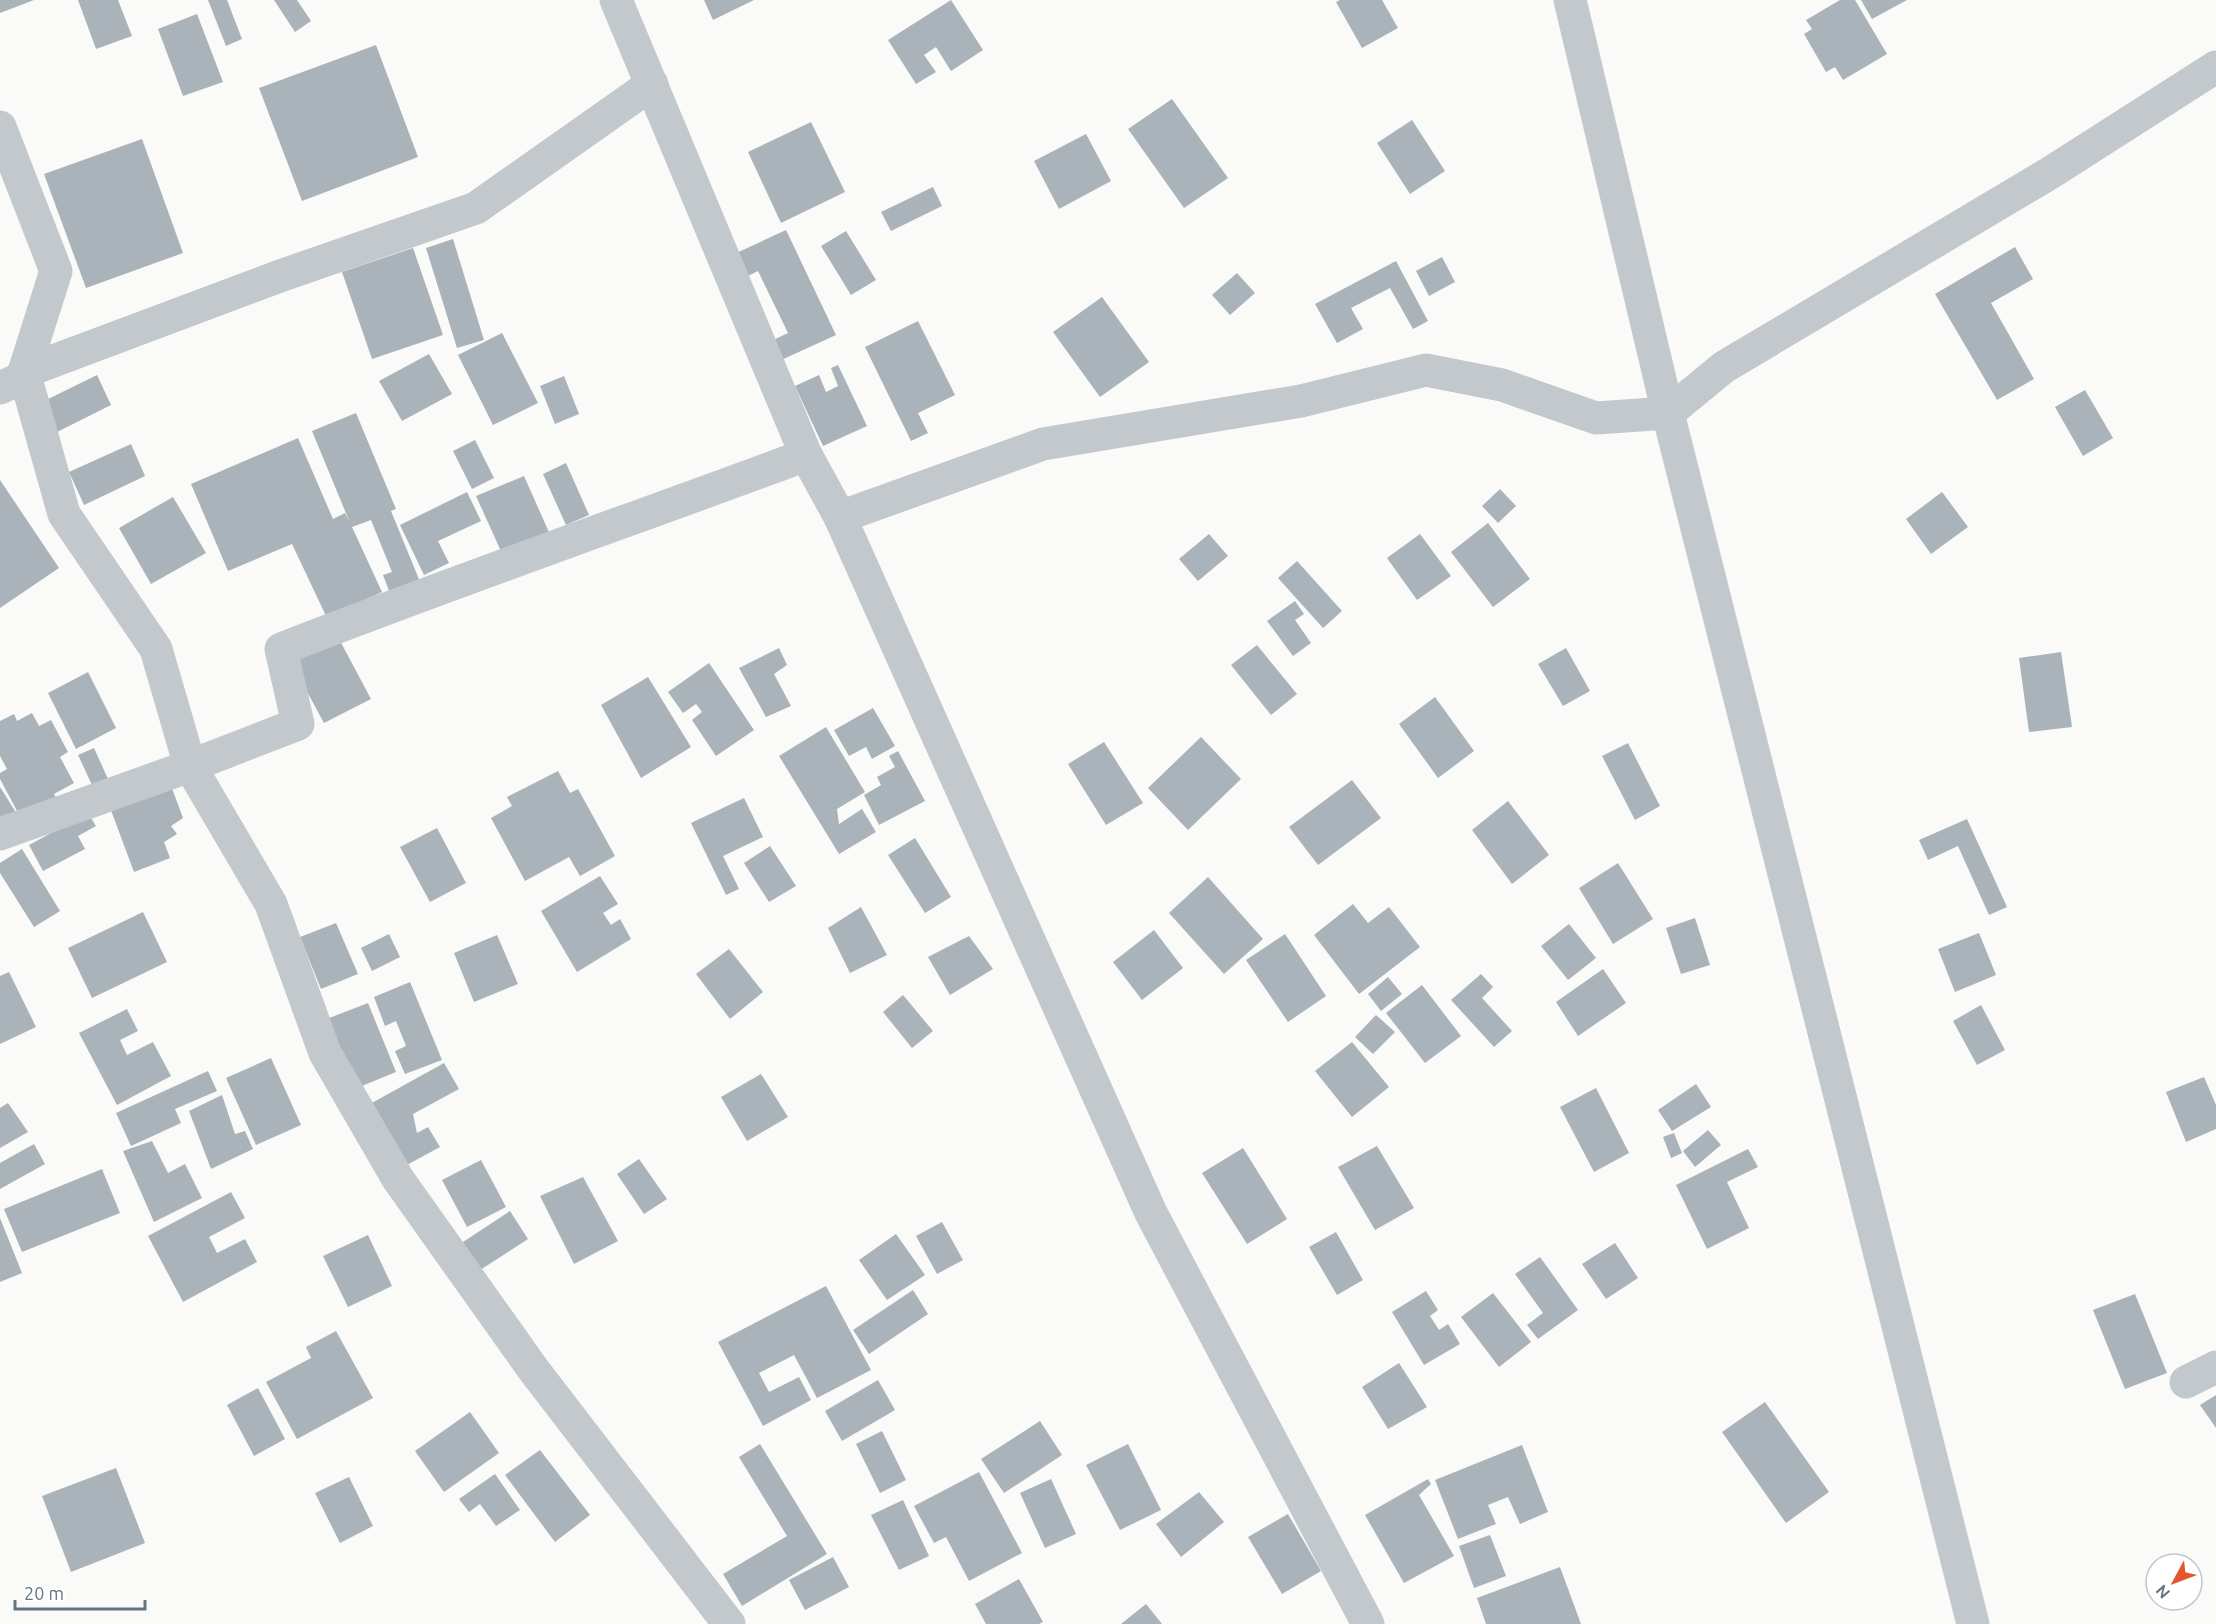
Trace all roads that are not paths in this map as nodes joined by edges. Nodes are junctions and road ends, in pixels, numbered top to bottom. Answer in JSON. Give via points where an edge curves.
{"nodes":[{"id":1,"x":616,"y":0,"type":"edge"},
{"id":2,"x":1570,"y":0,"type":"edge"},
{"id":3,"x":2216,"y":67,"type":"edge"},
{"id":4,"x":652,"y":84,"type":"junction"},
{"id":5,"x":0,"y":127,"type":"edge"},
{"id":6,"x":12,"y":380,"type":"edge"},
{"id":7,"x":1668,"y":413,"type":"junction"},
{"id":8,"x":806,"y":455,"type":"junction"},
{"id":9,"x":840,"y":518,"type":"junction"},
{"id":10,"x":190,"y":766,"type":"junction"},
{"id":11,"x":0,"y":834,"type":"edge"},
{"id":12,"x":2216,"y":1367,"type":"edge"},
{"id":13,"x":2186,"y":1382,"type":"dead end"},
{"id":14,"x":729,"y":1624,"type":"edge"},
{"id":15,"x":1368,"y":1624,"type":"edge"},
{"id":16,"x":1973,"y":1624,"type":"edge"}],
"edges":[{"from":1,"to":4,"type":"street"},
{"from":2,"to":7,"type":"street"},
{"from":3,"to":7,"type":"street","via":[[2050,172],[1724,367]]},
{"from":4,"to":6,"type":"street","via":[[476,208],[280,276]]},
{"from":4,"to":8,"type":"street"},
{"from":5,"to":6,"type":"street","via":[[56,272]]},
{"from":6,"to":10,"type":"street","via":[[64,514],[156,648]]},
{"from":7,"to":9,"type":"street","via":[[1596,418],[1502,386],[1426,370],[1301,401],[1043,444]]},
{"from":7,"to":16,"type":"street"},
{"from":8,"to":9,"type":"street"},
{"from":8,"to":10,"type":"street","via":[[437,588],[281,649],[298,724]]},
{"from":9,"to":15,"type":"street","via":[[1151,1213]]},
{"from":10,"to":11,"type":"street"},
{"from":10,"to":14,"type":"street","via":[[271,904],[326,1053],[398,1179],[534,1369]]},
{"from":12,"to":13,"type":"street"}]}
